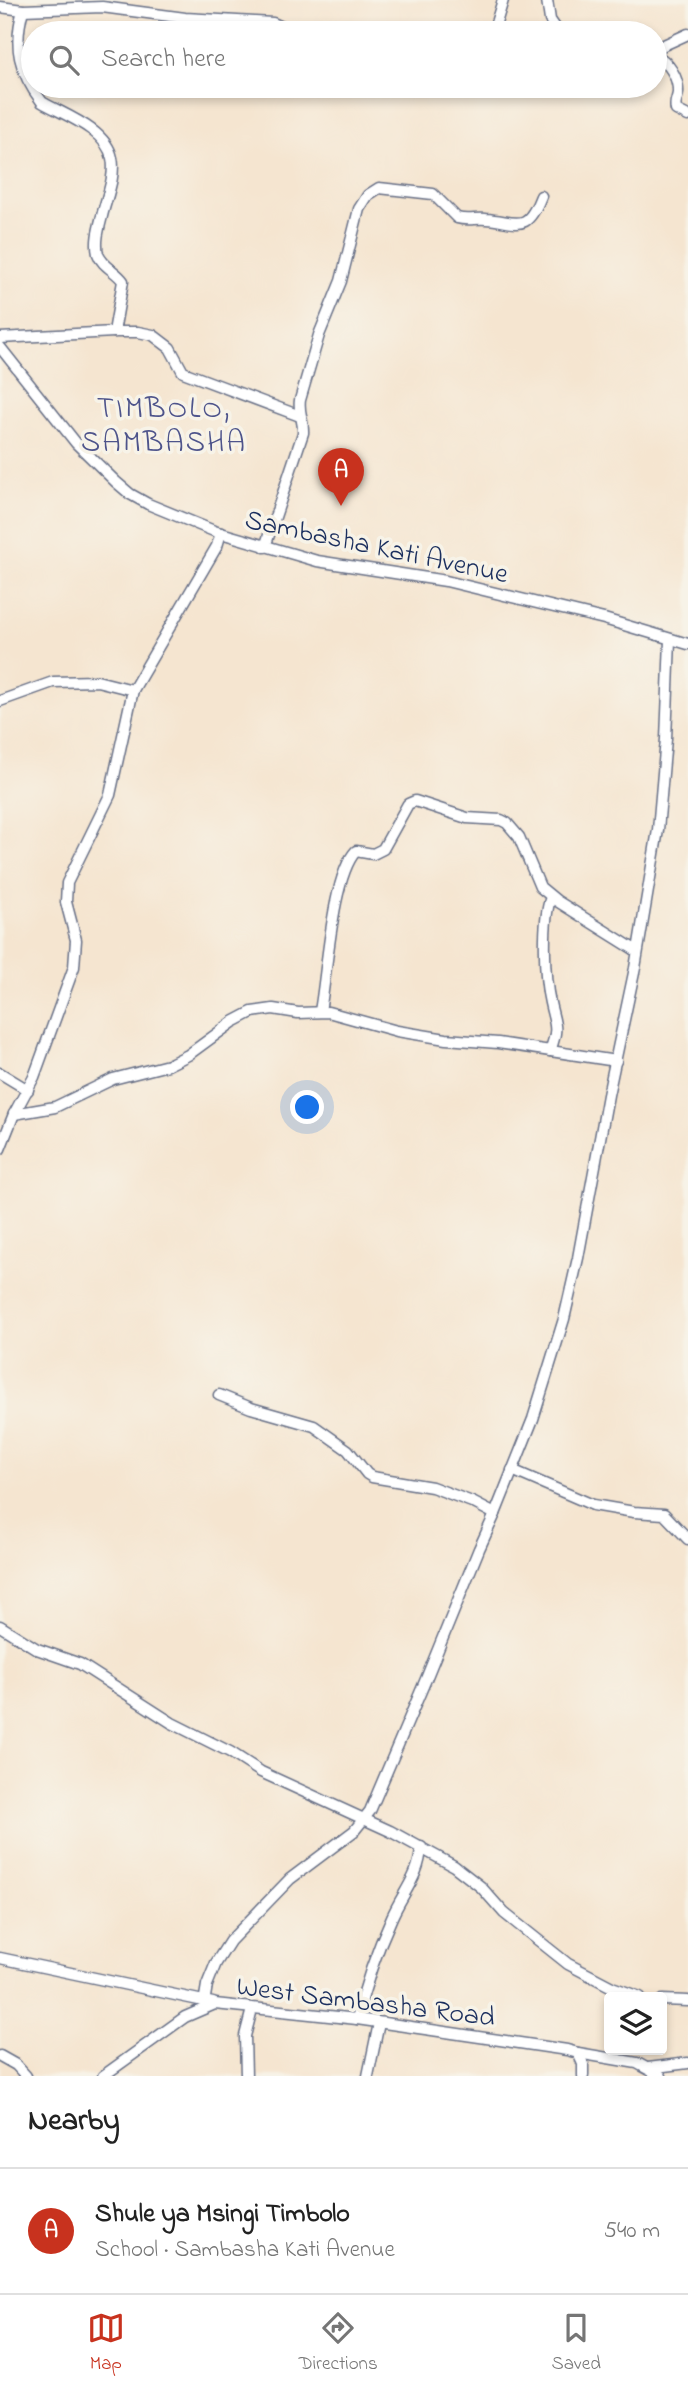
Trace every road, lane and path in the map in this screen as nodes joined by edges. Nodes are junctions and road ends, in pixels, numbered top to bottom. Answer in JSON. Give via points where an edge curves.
{"nodes":[{"id":1,"x":503,"y":0,"type":"edge"},
{"id":2,"x":542,"y":1,"type":"edge"},
{"id":3,"x":0,"y":7,"type":"edge"},
{"id":4,"x":23,"y":10,"type":"junction"},
{"id":5,"x":238,"y":21,"type":"edge"},
{"id":6,"x":497,"y":21,"type":"edge"},
{"id":7,"x":551,"y":21,"type":"edge"},
{"id":8,"x":688,"y":34,"type":"edge"},
{"id":9,"x":667,"y":45,"type":"edge"},
{"id":10,"x":21,"y":58,"type":"edge"},
{"id":11,"x":667,"y":64,"type":"edge"},
{"id":12,"x":39,"y":98,"type":"edge"},
{"id":13,"x":688,"y":116,"type":"edge"},
{"id":14,"x":541,"y":196,"type":"dead end"},
{"id":15,"x":114,"y":332,"type":"junction"},
{"id":16,"x":0,"y":338,"type":"edge"},
{"id":17,"x":0,"y":347,"type":"edge"},
{"id":18,"x":300,"y":416,"type":"junction"},
{"id":19,"x":220,"y":533,"type":"junction"},
{"id":20,"x":265,"y":547,"type":"junction"},
{"id":21,"x":670,"y":640,"type":"junction"},
{"id":22,"x":688,"y":644,"type":"edge"},
{"id":23,"x":132,"y":690,"type":"junction"},
{"id":24,"x":0,"y":701,"type":"edge"},
{"id":25,"x":551,"y":897,"type":"junction"},
{"id":26,"x":637,"y":951,"type":"junction"},
{"id":27,"x":320,"y":1011,"type":"junction"},
{"id":28,"x":550,"y":1051,"type":"junction"},
{"id":29,"x":617,"y":1061,"type":"junction"},
{"id":30,"x":0,"y":1073,"type":"edge"},
{"id":31,"x":28,"y":1090,"type":"junction"},
{"id":32,"x":14,"y":1114,"type":"junction"},
{"id":33,"x":0,"y":1149,"type":"edge"},
{"id":34,"x":219,"y":1395,"type":"dead end"},
{"id":35,"x":512,"y":1470,"type":"junction"},
{"id":36,"x":495,"y":1514,"type":"junction"},
{"id":37,"x":688,"y":1539,"type":"edge"},
{"id":38,"x":0,"y":1626,"type":"edge"},
{"id":39,"x":364,"y":1819,"type":"junction"},
{"id":40,"x":421,"y":1847,"type":"junction"},
{"id":41,"x":0,"y":1958,"type":"edge"},
{"id":42,"x":626,"y":1992,"type":"edge"},
{"id":43,"x":210,"y":2000,"type":"junction"},
{"id":44,"x":667,"y":2000,"type":"edge"},
{"id":45,"x":688,"y":2001,"type":"edge"},
{"id":46,"x":252,"y":2009,"type":"junction"},
{"id":47,"x":357,"y":2019,"type":"junction"},
{"id":48,"x":379,"y":2023,"type":"junction"},
{"id":49,"x":578,"y":2053,"type":"junction"},
{"id":50,"x":0,"y":2056,"type":"edge"},
{"id":51,"x":688,"y":2063,"type":"edge"},
{"id":52,"x":648,"y":2068,"type":"junction"},
{"id":53,"x":26,"y":2076,"type":"edge"},
{"id":54,"x":103,"y":2076,"type":"edge"},
{"id":55,"x":246,"y":2076,"type":"edge"},
{"id":56,"x":368,"y":2076,"type":"edge"},
{"id":57,"x":583,"y":2076,"type":"edge"},
{"id":58,"x":662,"y":2076,"type":"edge"}],
"edges":[{"from":1,"to":6,"type":"street"},
{"from":2,"to":7,"type":"street"},
{"from":3,"to":4,"type":"street"},
{"from":4,"to":5,"type":"street","via":[[102,7]]},
{"from":4,"to":10,"type":"street","via":[[17,31]]},
{"from":8,"to":9,"type":"street"},
{"from":11,"to":13,"type":"street","via":[[678,92],[676,110]]},
{"from":12,"to":15,"type":"street","via":[[91,129],[112,158],[97,238],[103,263],[123,281]]},
{"from":14,"to":18,"type":"street","via":[[526,220],[511,224],[457,218],[439,198],[424,192],[373,190],[357,216],[341,281],[300,400]]},
{"from":15,"to":16,"type":"street"},
{"from":15,"to":18,"type":"street","via":[[158,337],[183,372]]},
{"from":17,"to":19,"type":"street","name":"Sambasha Kati Avenue","via":[[76,443],[130,494]]},
{"from":18,"to":20,"type":"street","via":[[303,433]]},
{"from":19,"to":20,"type":"street","name":"Sambasha Kati Avenue"},
{"from":19,"to":23,"type":"street","via":[[217,546]]},
{"from":20,"to":21,"type":"street","name":"Sambasha Kati Avenue","via":[[327,563],[446,581]]},
{"from":21,"to":22,"type":"street","name":"Sambasha Kati Avenue"},
{"from":21,"to":26,"type":"street","via":[[658,830]]},
{"from":23,"to":24,"type":"street","via":[[97,681],[53,682]]},
{"from":23,"to":31,"type":"street","via":[[110,795],[67,883],[76,959]]},
{"from":25,"to":26,"type":"street"},
{"from":25,"to":27,"type":"street","via":[[535,880],[519,837],[507,823],[410,803],[383,849],[373,854],[356,850],[350,858],[335,912]]},
{"from":25,"to":28,"type":"street","via":[[546,957],[556,1035]]},
{"from":26,"to":29,"type":"street"},
{"from":27,"to":28,"type":"street","via":[[397,1031]]},
{"from":27,"to":32,"type":"street","via":[[252,1012],[168,1065],[113,1079],[55,1107]]},
{"from":28,"to":29,"type":"street"},
{"from":29,"to":35,"type":"street","via":[[564,1319]]},
{"from":30,"to":31,"type":"street"},
{"from":31,"to":32,"type":"street"},
{"from":32,"to":33,"type":"street"},
{"from":34,"to":36,"type":"street","via":[[314,1426],[348,1450],[372,1478],[432,1487]]},
{"from":35,"to":36,"type":"street"},
{"from":35,"to":37,"type":"street","via":[[593,1505],[664,1514]]},
{"from":36,"to":39,"type":"street"},
{"from":38,"to":39,"type":"street","via":[[37,1649],[80,1664],[172,1723],[261,1772]]},
{"from":39,"to":40,"type":"street"},
{"from":39,"to":43,"type":"street","via":[[290,1879],[230,1941],[207,1985]]},
{"from":40,"to":42,"type":"street","via":[[471,1878],[504,1913],[568,1964]]},
{"from":40,"to":47,"type":"street","via":[[418,1869],[381,1942]]},
{"from":41,"to":43,"type":"street"},
{"from":43,"to":46,"type":"street","name":"West Sambasha Road"},
{"from":43,"to":54,"type":"street","name":"West Sambasha Road"},
{"from":44,"to":45,"type":"street"},
{"from":46,"to":47,"type":"street","name":"West Sambasha Road"},
{"from":46,"to":55,"type":"street","via":[[245,2036]]},
{"from":47,"to":48,"type":"street","name":"West Sambasha Road"},
{"from":48,"to":49,"type":"street","name":"West Sambasha Road"},
{"from":48,"to":56,"type":"street"},
{"from":49,"to":52,"type":"street","name":"West Sambasha Road","via":[[615,2057]]},
{"from":49,"to":57,"type":"street"},
{"from":50,"to":53,"type":"street"},
{"from":51,"to":52,"type":"street"},
{"from":52,"to":58,"type":"street"}]}
